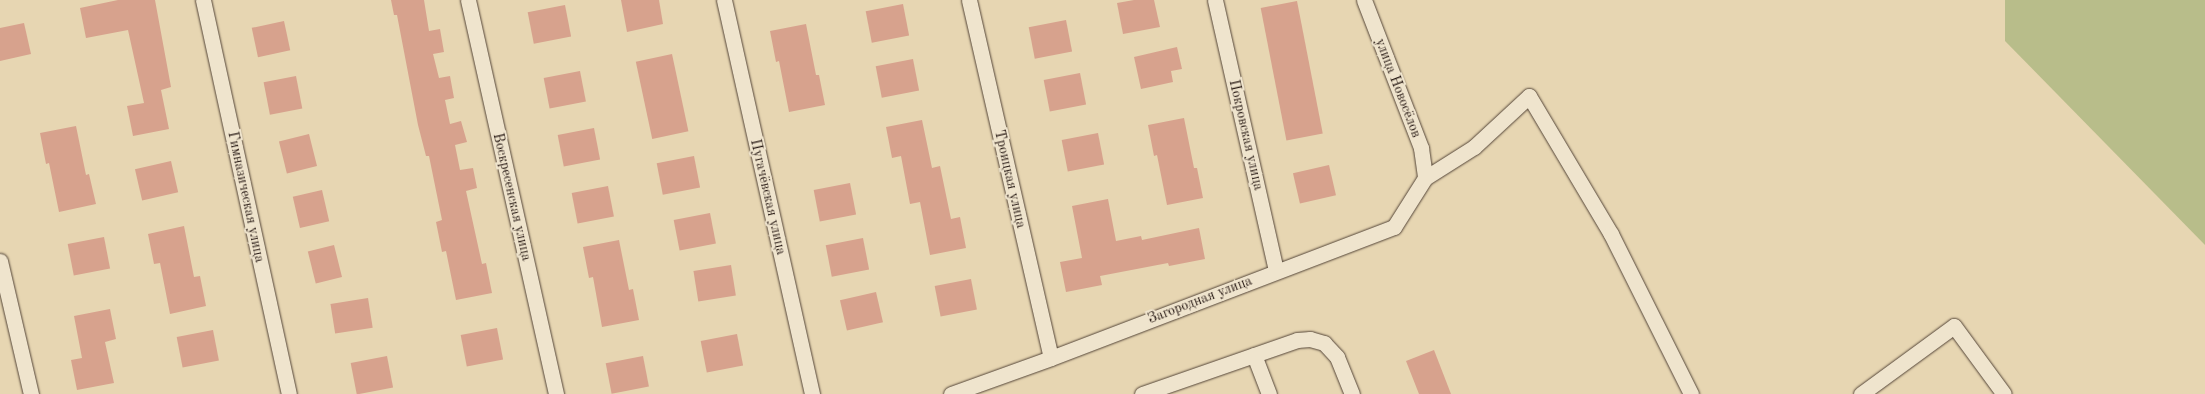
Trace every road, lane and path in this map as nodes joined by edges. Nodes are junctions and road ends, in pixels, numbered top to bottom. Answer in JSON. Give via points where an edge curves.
{"nodes":[{"id":1,"x":203,"y":0,"type":"edge"},
{"id":2,"x":468,"y":0,"type":"edge"},
{"id":3,"x":724,"y":0,"type":"edge"},
{"id":4,"x":969,"y":0,"type":"edge"},
{"id":5,"x":1216,"y":0,"type":"edge"},
{"id":6,"x":1364,"y":0,"type":"edge"},
{"id":7,"x":1426,"y":178,"type":"junction"},
{"id":8,"x":0,"y":262,"type":"edge"},
{"id":9,"x":1276,"y":270,"type":"junction"},
{"id":10,"x":1254,"y":355,"type":"junction"},
{"id":11,"x":1051,"y":358,"type":"junction"},
{"id":12,"x":30,"y":394,"type":"edge"},
{"id":13,"x":289,"y":394,"type":"edge"},
{"id":14,"x":556,"y":394,"type":"edge"},
{"id":15,"x":812,"y":394,"type":"edge"},
{"id":16,"x":952,"y":394,"type":"edge"},
{"id":17,"x":1142,"y":394,"type":"edge"},
{"id":18,"x":1269,"y":394,"type":"edge"},
{"id":19,"x":1352,"y":394,"type":"edge"},
{"id":20,"x":1690,"y":394,"type":"edge"},
{"id":21,"x":1862,"y":394,"type":"edge"},
{"id":22,"x":2004,"y":394,"type":"edge"}],
"edges":[{"from":1,"to":13,"type":"street","name":"Гимназическая улица"},
{"from":2,"to":14,"type":"street","name":"Воскресенская улица"},
{"from":3,"to":15,"type":"street","name":"Пугачёвская улица"},
{"from":4,"to":11,"type":"street","name":"Троицкая улица"},
{"from":5,"to":9,"type":"street","name":"Покровская улица"},
{"from":6,"to":7,"type":"street","name":"улица Новосёлов","via":[[1421,148]]},
{"from":7,"to":9,"type":"street","name":"Загородная улица","via":[[1394,227]]},
{"from":7,"to":20,"type":"street","via":[[1474,147],[1529,96],[1611,234]]},
{"from":8,"to":12,"type":"street"},
{"from":9,"to":11,"type":"street","name":"Загородная улица"},
{"from":10,"to":17,"type":"street"},
{"from":10,"to":18,"type":"street"},
{"from":10,"to":19,"type":"street","via":[[1297,340],[1324,343],[1337,357]]},
{"from":11,"to":16,"type":"street","name":"Загородная улица"},
{"from":21,"to":22,"type":"street","via":[[1954,326]]}]}
